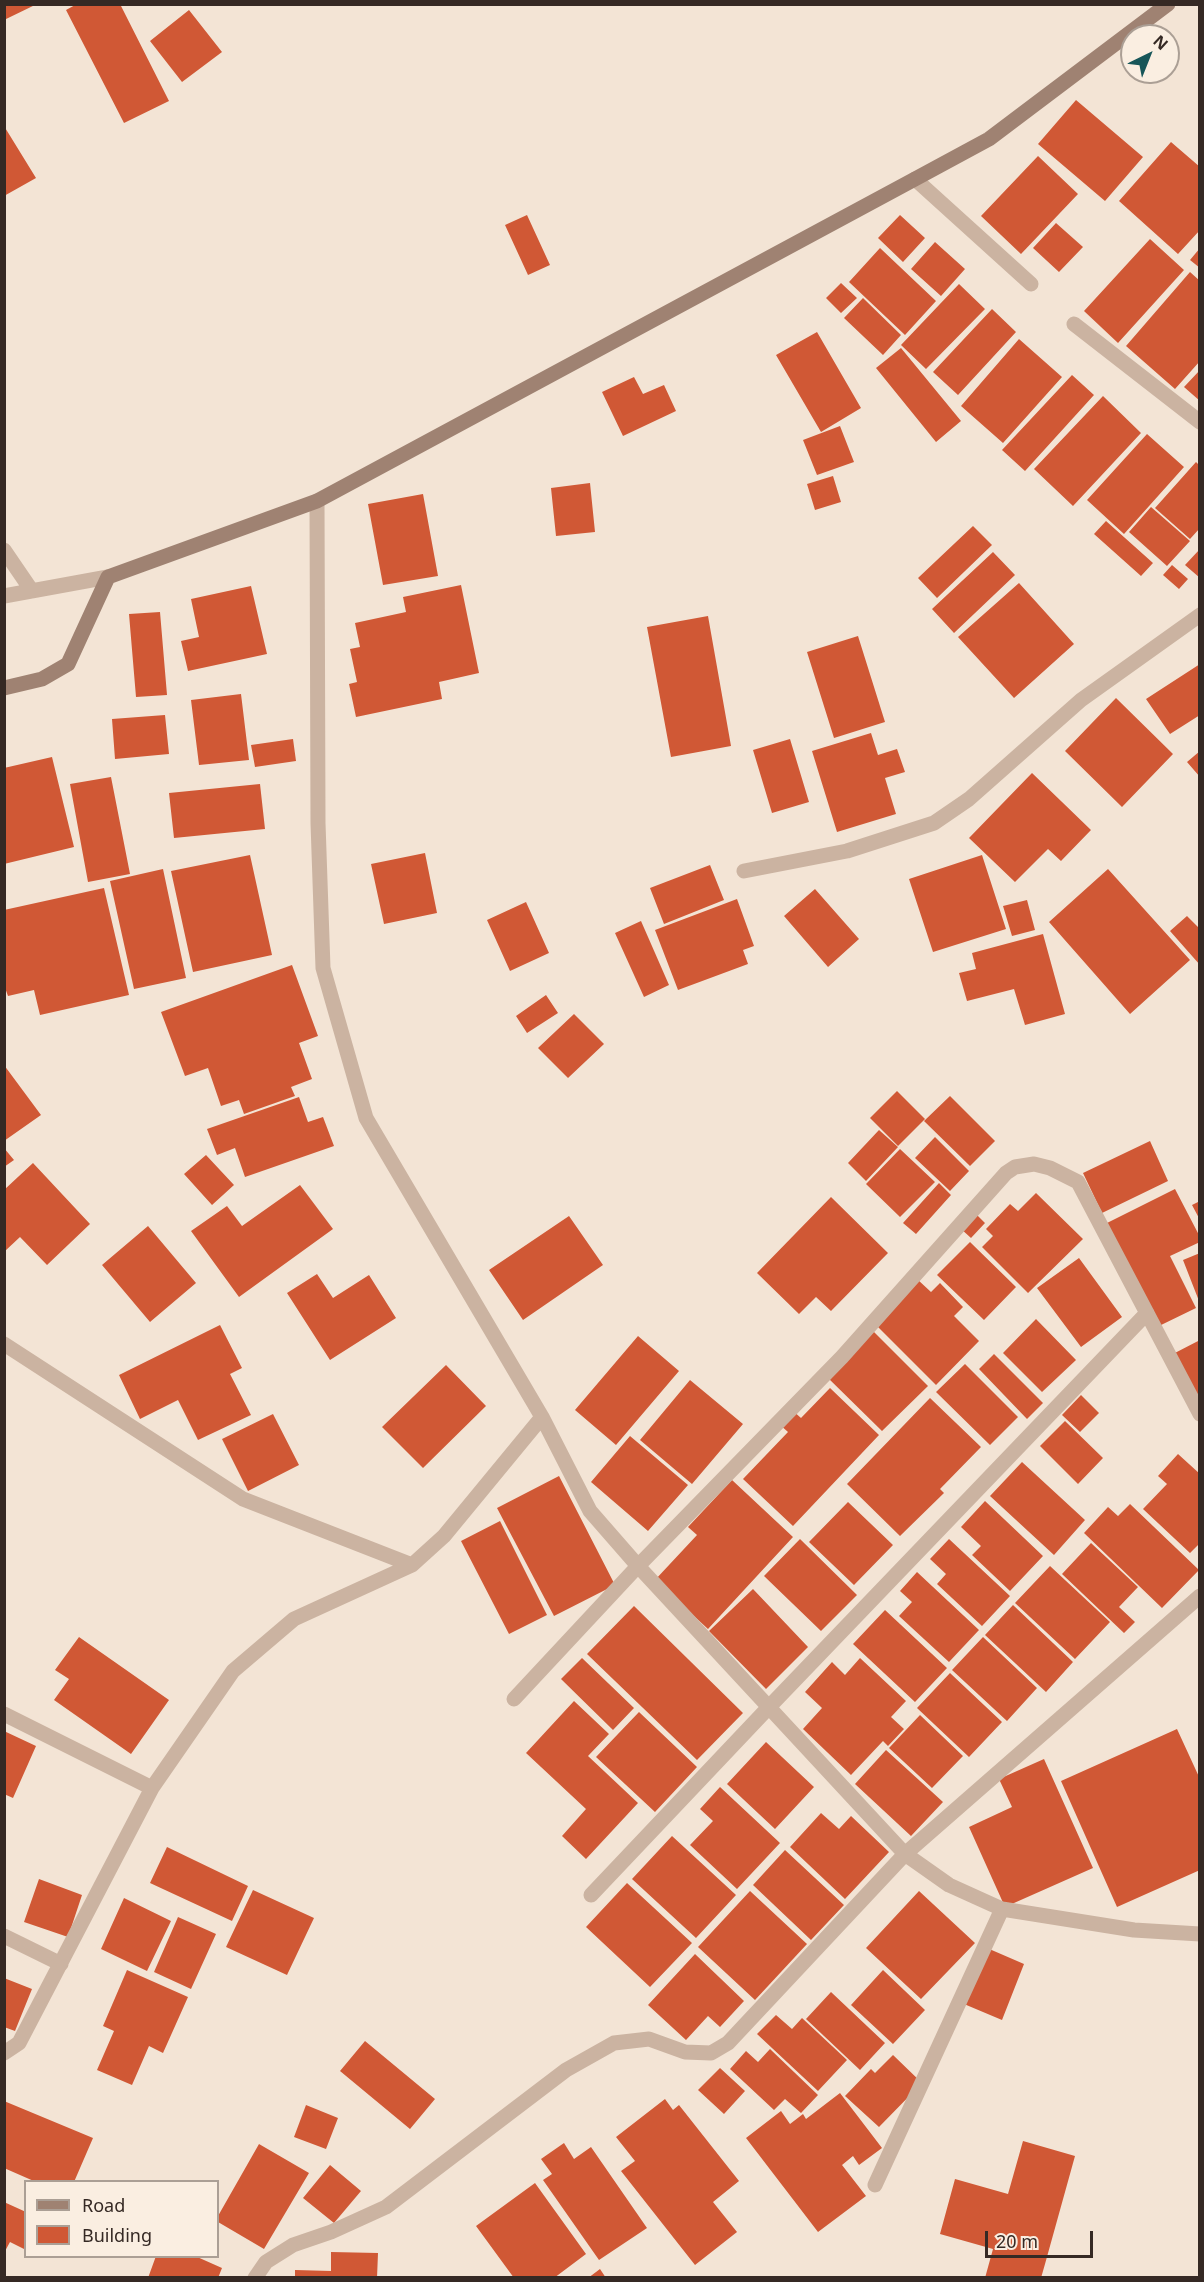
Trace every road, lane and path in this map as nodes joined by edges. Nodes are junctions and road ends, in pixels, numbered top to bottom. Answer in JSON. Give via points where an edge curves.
{"nodes":[{"id":1,"x":1168,"y":4,"type":"edge"},
{"id":2,"x":915,"y":179,"type":"junction"},
{"id":3,"x":1031,"y":284,"type":"dead end"},
{"id":4,"x":1074,"y":324,"type":"dead end"},
{"id":5,"x":1200,"y":422,"type":"edge"},
{"id":6,"x":317,"y":501,"type":"junction"},
{"id":7,"x":4,"y":550,"type":"edge"},
{"id":8,"x":108,"y":577,"type":"junction"},
{"id":9,"x":32,"y":591,"type":"junction"},
{"id":10,"x":4,"y":596,"type":"edge"},
{"id":11,"x":1200,"y":615,"type":"edge"},
{"id":12,"x":4,"y":688,"type":"edge"},
{"id":13,"x":744,"y":871,"type":"dead end"},
{"id":14,"x":1147,"y":1313,"type":"junction"},
{"id":15,"x":4,"y":1344,"type":"edge"},
{"id":16,"x":1200,"y":1414,"type":"edge"},
{"id":17,"x":542,"y":1417,"type":"junction"},
{"id":18,"x":412,"y":1565,"type":"junction"},
{"id":19,"x":638,"y":1566,"type":"junction"},
{"id":20,"x":1200,"y":1596,"type":"edge"},
{"id":21,"x":514,"y":1699,"type":"dead end"},
{"id":22,"x":769,"y":1707,"type":"junction"},
{"id":23,"x":4,"y":1714,"type":"edge"},
{"id":24,"x":152,"y":1788,"type":"junction"},
{"id":25,"x":905,"y":1854,"type":"junction"},
{"id":26,"x":591,"y":1895,"type":"dead end"},
{"id":27,"x":1002,"y":1910,"type":"junction"},
{"id":28,"x":1200,"y":1934,"type":"edge"},
{"id":29,"x":4,"y":1936,"type":"edge"},
{"id":30,"x":61,"y":1964,"type":"junction"},
{"id":31,"x":4,"y":2053,"type":"edge"},
{"id":32,"x":875,"y":2185,"type":"dead end"},
{"id":33,"x":255,"y":2277,"type":"edge"}],
"edges":[{"from":1,"to":2,"type":"street","via":[[989,139]]},
{"from":2,"to":3,"type":"street"},
{"from":2,"to":6,"type":"street"},
{"from":4,"to":5,"type":"street"},
{"from":6,"to":8,"type":"street"},
{"from":6,"to":17,"type":"street","via":[[318,823],[323,968],[366,1118]]},
{"from":7,"to":9,"type":"street"},
{"from":8,"to":9,"type":"street"},
{"from":8,"to":12,"type":"street","via":[[68,664],[42,679]]},
{"from":9,"to":10,"type":"street"},
{"from":11,"to":13,"type":"street","via":[[1081,700],[969,799],[934,823],[847,851]]},
{"from":14,"to":16,"type":"street"},
{"from":14,"to":19,"type":"street","via":[[1078,1182],[1035,1164],[1015,1167],[842,1357]]},
{"from":14,"to":22,"type":"street"},
{"from":15,"to":18,"type":"street","via":[[243,1499]]},
{"from":17,"to":18,"type":"street","via":[[444,1536]]},
{"from":17,"to":19,"type":"street","via":[[590,1511]]},
{"from":18,"to":24,"type":"street","via":[[294,1619],[233,1671]]},
{"from":19,"to":21,"type":"street"},
{"from":19,"to":22,"type":"street"},
{"from":20,"to":25,"type":"street"},
{"from":22,"to":25,"type":"street"},
{"from":22,"to":26,"type":"street"},
{"from":23,"to":24,"type":"street"},
{"from":24,"to":30,"type":"street"},
{"from":25,"to":27,"type":"street","via":[[949,1885]]},
{"from":25,"to":33,"type":"street","via":[[728,2043],[711,2053],[685,2052],[649,2039],[614,2043],[566,2070],[386,2206],[293,2245],[266,2262]]},
{"from":27,"to":28,"type":"street","via":[[1134,1930]]},
{"from":27,"to":32,"type":"street"},
{"from":29,"to":30,"type":"street"},
{"from":30,"to":31,"type":"street","via":[[19,2043]]}]}
